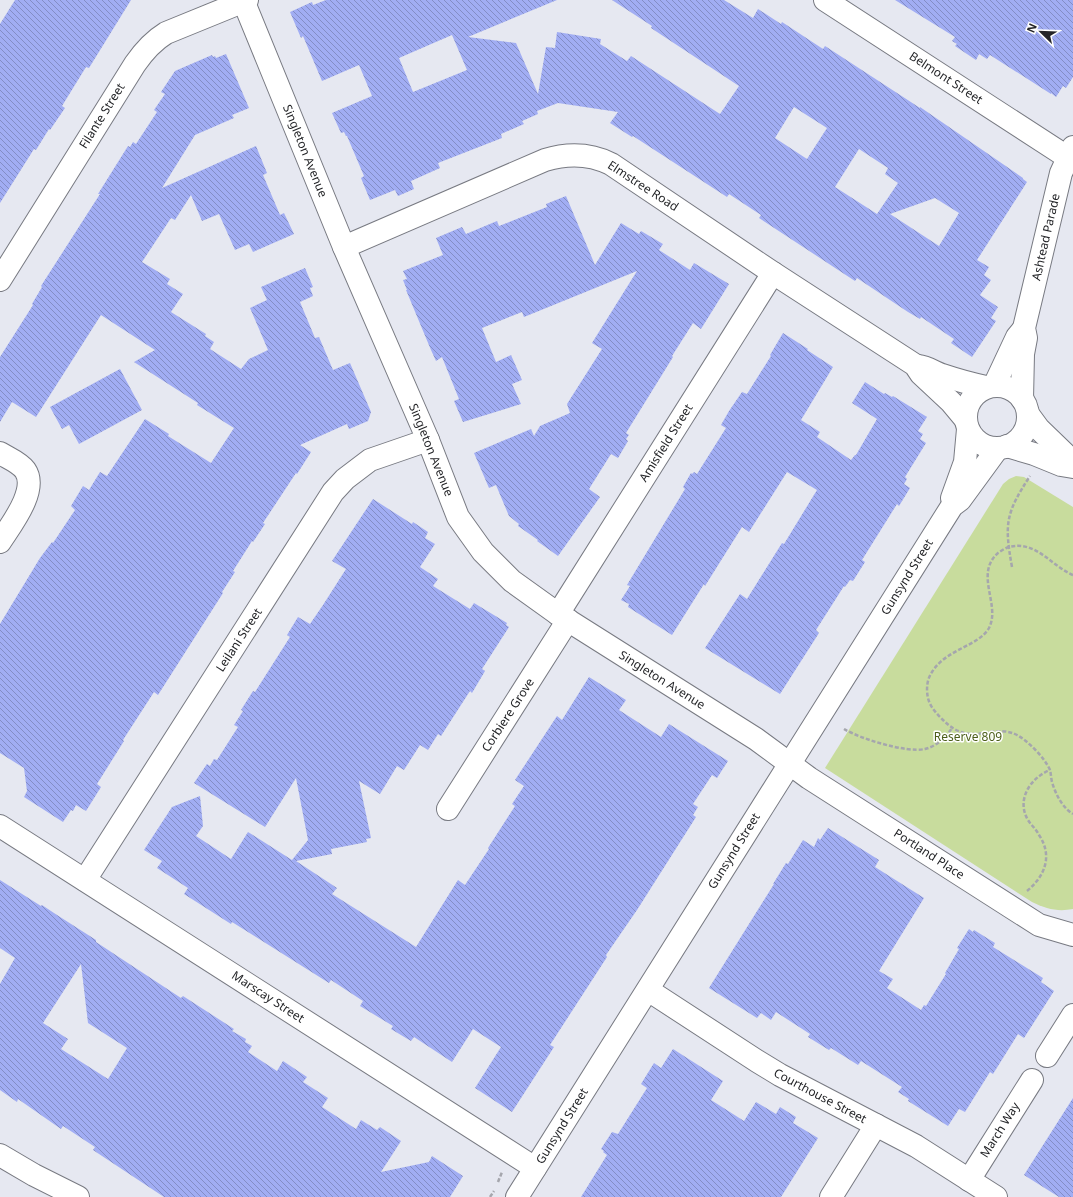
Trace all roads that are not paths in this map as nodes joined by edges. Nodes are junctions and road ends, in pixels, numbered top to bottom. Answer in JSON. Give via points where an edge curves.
{"nodes":[{"id":1,"x":244,"y":0,"type":"edge"},
{"id":2,"x":825,"y":0,"type":"edge"},
{"id":3,"x":1070,"y":152,"type":"edge"},
{"id":4,"x":344,"y":247,"type":"junction"},
{"id":5,"x":773,"y":273,"type":"junction"},
{"id":6,"x":0,"y":280,"type":"edge"},
{"id":7,"x":1024,"y":328,"type":"junction"},
{"id":8,"x":915,"y":365,"type":"junction"},
{"id":9,"x":990,"y":386,"type":"junction"},
{"id":10,"x":1025,"y":406,"type":"junction"},
{"id":11,"x":967,"y":425,"type":"junction"},
{"id":12,"x":428,"y":440,"type":"junction"},
{"id":13,"x":1002,"y":447,"type":"junction"},
{"id":14,"x":0,"y":453,"type":"edge"},
{"id":15,"x":1073,"y":464,"type":"edge"},
{"id":16,"x":1073,"y":467,"type":"edge"},
{"id":17,"x":952,"y":506,"type":"junction"},
{"id":18,"x":0,"y":542,"type":"edge"},
{"id":19,"x":563,"y":617,"type":"junction"},
{"id":20,"x":789,"y":763,"type":"junction"},
{"id":21,"x":448,"y":809,"type":"dead end"},
{"id":22,"x":0,"y":826,"type":"edge"},
{"id":23,"x":85,"y":880,"type":"junction"},
{"id":24,"x":1073,"y":935,"type":"edge"},
{"id":25,"x":648,"y":990,"type":"junction"},
{"id":26,"x":1073,"y":1015,"type":"edge"},
{"id":27,"x":1047,"y":1056,"type":"dead end"},
{"id":28,"x":1032,"y":1080,"type":"dead end"},
{"id":29,"x":876,"y":1126,"type":"junction"},
{"id":30,"x":0,"y":1154,"type":"edge"},
{"id":31,"x":535,"y":1168,"type":"junction"},
{"id":32,"x":969,"y":1180,"type":"junction"},
{"id":33,"x":78,"y":1197,"type":"edge"},
{"id":34,"x":517,"y":1197,"type":"edge"},
{"id":35,"x":831,"y":1197,"type":"edge"},
{"id":36,"x":996,"y":1197,"type":"edge"}],
"edges":[{"from":1,"to":4,"type":"street","name":"Singleton Avenue"},
{"from":1,"to":6,"type":"street","name":"Filante Street","via":[[166,33],[146,49]]},
{"from":2,"to":3,"type":"street","name":"Belmont Street"},
{"from":3,"to":7,"type":"street","name":"Ashtead Parade","via":[[1061,173]]},
{"from":4,"to":5,"type":"street","name":"Elmstree Road","via":[[545,160],[579,154],[611,164]]},
{"from":4,"to":12,"type":"street","name":"Singleton Avenue"},
{"from":5,"to":8,"type":"street","name":"Elmstree Road"},
{"from":5,"to":19,"type":"street","name":"Amisfield Street"},
{"from":7,"to":9,"type":"street","name":"Ashtead Parade"},
{"from":7,"to":10,"type":"street","name":"Ashtead Parade"},
{"from":8,"to":9,"type":"street","name":"Elmstree Road","via":[[959,381]]},
{"from":8,"to":11,"type":"street","name":"Elmstree Road","via":[[951,402]]},
{"from":9,"to":10,"type":"street","via":[[1010,388],[1016,392]]},
{"from":9,"to":11,"type":"street","via":[[979,391],[970,401],[966,412]]},
{"from":10,"to":13,"type":"street","via":[[1027,422],[1020,437]]},
{"from":10,"to":15,"type":"street","via":[[1039,429]]},
{"from":11,"to":13,"type":"street","via":[[973,437],[980,443]]},
{"from":11,"to":17,"type":"street","name":"Gunsynd Street","via":[[965,462]]},
{"from":12,"to":19,"type":"street","name":"Singleton Avenue","via":[[458,517],[482,552],[512,581]]},
{"from":12,"to":23,"type":"street","name":"Leilani Street","via":[[370,460],[333,492]]},
{"from":13,"to":16,"type":"street"},
{"from":13,"to":17,"type":"street","name":"Gunsynd Street","via":[[960,500]]},
{"from":14,"to":18,"type":"street","via":[[32,474],[23,505]]},
{"from":17,"to":20,"type":"street","name":"Gunsynd Street"},
{"from":19,"to":20,"type":"street","name":"Singleton Avenue","via":[[756,739]]},
{"from":19,"to":21,"type":"street","name":"Corbiere Grove"},
{"from":20,"to":24,"type":"street","name":"Portland Place","via":[[1039,925]]},
{"from":20,"to":25,"type":"street","name":"Gunsynd Street"},
{"from":22,"to":23,"type":"street","name":"Marscay Street"},
{"from":23,"to":31,"type":"street","name":"Marscay Street"},
{"from":25,"to":29,"type":"street","name":"Courthouse Street","via":[[756,1061]]},
{"from":25,"to":31,"type":"street","name":"Gunsynd Street"},
{"from":26,"to":27,"type":"street"},
{"from":28,"to":32,"type":"street","name":"March Way"},
{"from":29,"to":32,"type":"street","name":"Courthouse Street","via":[[916,1146]]},
{"from":29,"to":35,"type":"street"},
{"from":30,"to":33,"type":"street"},
{"from":31,"to":34,"type":"street","name":"Gunsynd Street"},
{"from":32,"to":36,"type":"street","name":"Courthouse Street"}]}
